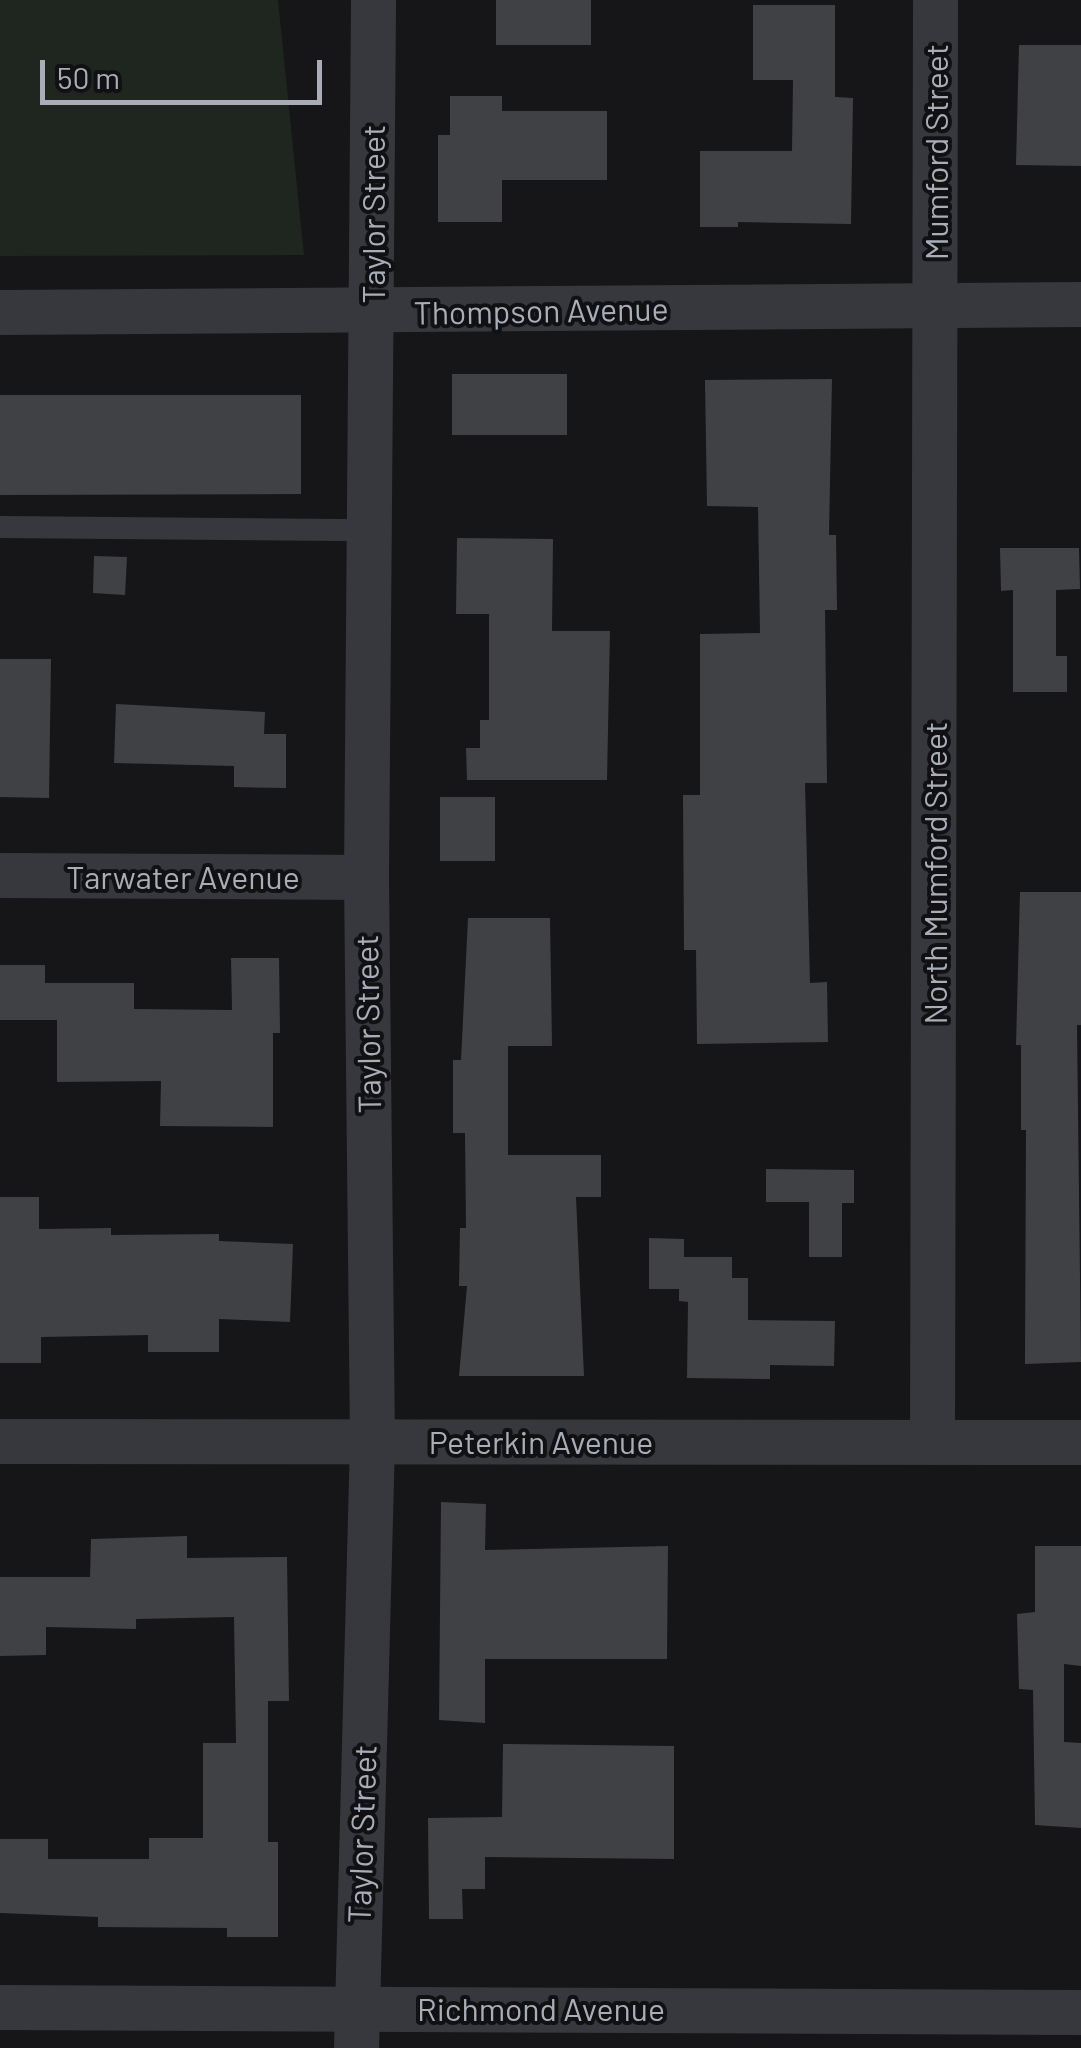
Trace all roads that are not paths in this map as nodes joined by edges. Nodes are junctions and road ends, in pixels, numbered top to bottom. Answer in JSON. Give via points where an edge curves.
{"nodes":[{"id":1,"x":372,"y":0,"type":"edge"},
{"id":2,"x":935,"y":0,"type":"edge"},
{"id":3,"x":1081,"y":304,"type":"edge"},
{"id":4,"x":936,"y":305,"type":"junction"},
{"id":5,"x":0,"y":312,"type":"edge"},
{"id":6,"x":372,"y":312,"type":"junction"},
{"id":7,"x":0,"y":527,"type":"edge"},
{"id":8,"x":370,"y":530,"type":"junction"},
{"id":9,"x":0,"y":875,"type":"edge"},
{"id":10,"x":366,"y":877,"type":"junction"},
{"id":11,"x":0,"y":1441,"type":"edge"},
{"id":12,"x":372,"y":1441,"type":"junction"},
{"id":13,"x":932,"y":1442,"type":"junction"},
{"id":14,"x":1081,"y":1442,"type":"edge"},
{"id":15,"x":0,"y":2007,"type":"edge"},
{"id":16,"x":1081,"y":2012,"type":"edge"},
{"id":17,"x":356,"y":2027,"type":"edge"}],
"edges":[{"from":1,"to":6,"type":"street","name":"Taylor Street"},
{"from":2,"to":4,"type":"street","name":"Mumford Street"},
{"from":3,"to":4,"type":"street","name":"Thompson Avenue"},
{"from":4,"to":6,"type":"street","name":"Thompson Avenue"},
{"from":4,"to":13,"type":"street","name":"North Mumford Street"},
{"from":5,"to":6,"type":"street","name":"Thompson Avenue"},
{"from":6,"to":8,"type":"street","name":"Taylor Street"},
{"from":7,"to":8,"type":"lane"},
{"from":8,"to":10,"type":"street","name":"Taylor Street"},
{"from":9,"to":10,"type":"street","name":"Tarwater Avenue"},
{"from":10,"to":12,"type":"street","name":"Taylor Street"},
{"from":11,"to":12,"type":"street","name":"Peterkin Avenue"},
{"from":12,"to":13,"type":"street","name":"Peterkin Avenue"},
{"from":12,"to":17,"type":"street","name":"Taylor Street"},
{"from":13,"to":14,"type":"street","name":"Peterkin Avenue"},
{"from":15,"to":17,"type":"street","name":"Richmond Avenue"},
{"from":16,"to":17,"type":"street","name":"Richmond Avenue"}]}
